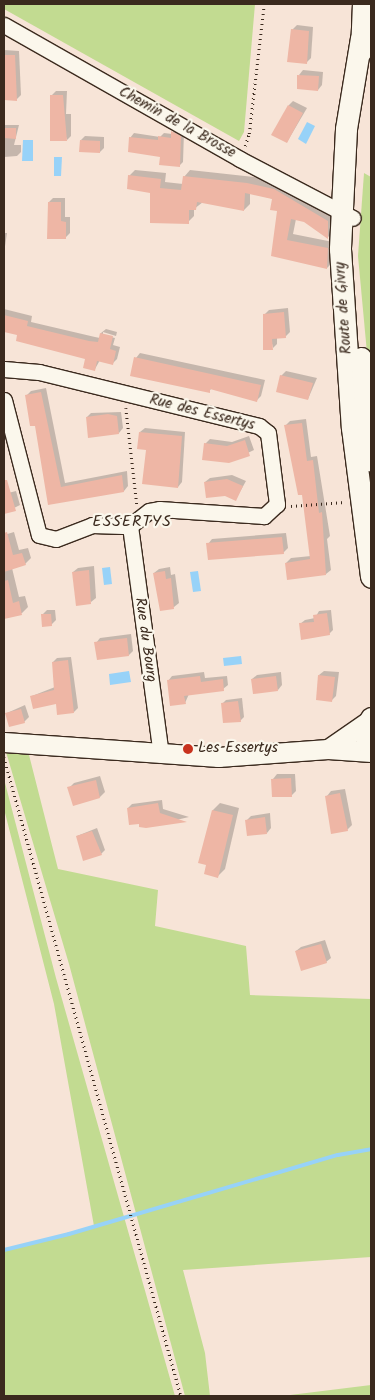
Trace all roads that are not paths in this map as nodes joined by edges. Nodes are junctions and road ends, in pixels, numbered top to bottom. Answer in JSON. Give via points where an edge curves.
{"nodes":[{"id":1,"x":363,"y":4,"type":"edge"},
{"id":2,"x":4,"y":25,"type":"edge"},
{"id":3,"x":347,"y":215,"type":"junction"},
{"id":4,"x":4,"y":369,"type":"edge"},
{"id":5,"x":4,"y":400,"type":"edge"},
{"id":6,"x":371,"y":461,"type":"edge"},
{"id":7,"x":134,"y":522,"type":"junction"},
{"id":8,"x":368,"y":536,"type":"edge"},
{"id":9,"x":371,"y":577,"type":"edge"},
{"id":10,"x":369,"y":720,"type":"edge"},
{"id":11,"x":4,"y":742,"type":"edge"},
{"id":12,"x":328,"y":749,"type":"junction"},
{"id":13,"x":371,"y":750,"type":"edge"},
{"id":14,"x":161,"y":755,"type":"junction"}],
"edges":[{"from":1,"to":3,"type":"main road","name":"Route de Givry","via":[[361,38],[346,129]]},
{"from":2,"to":3,"type":"street","name":"Chemin de la Brosse"},
{"from":3,"to":6,"type":"main road","name":"Route de Givry"},
{"from":3,"to":8,"type":"main road","name":"Route de Givry","via":[[340,259],[352,428],[360,500]]},
{"from":4,"to":7,"type":"street","name":"Rue des Essertys","via":[[39,372],[264,428],[270,439],[277,504],[264,516],[253,518],[159,509]]},
{"from":5,"to":7,"type":"street","via":[[39,535],[56,539],[92,525]]},
{"from":7,"to":14,"type":"street","name":"Rue du Bourg"},
{"from":8,"to":9,"type":"main road","name":"Route de Givry"},
{"from":10,"to":12,"type":"street"},
{"from":10,"to":13,"type":"main road","via":[[364,734]]},
{"from":11,"to":14,"type":"street"},
{"from":12,"to":13,"type":"street"},
{"from":12,"to":14,"type":"street","via":[[248,757]]}]}
